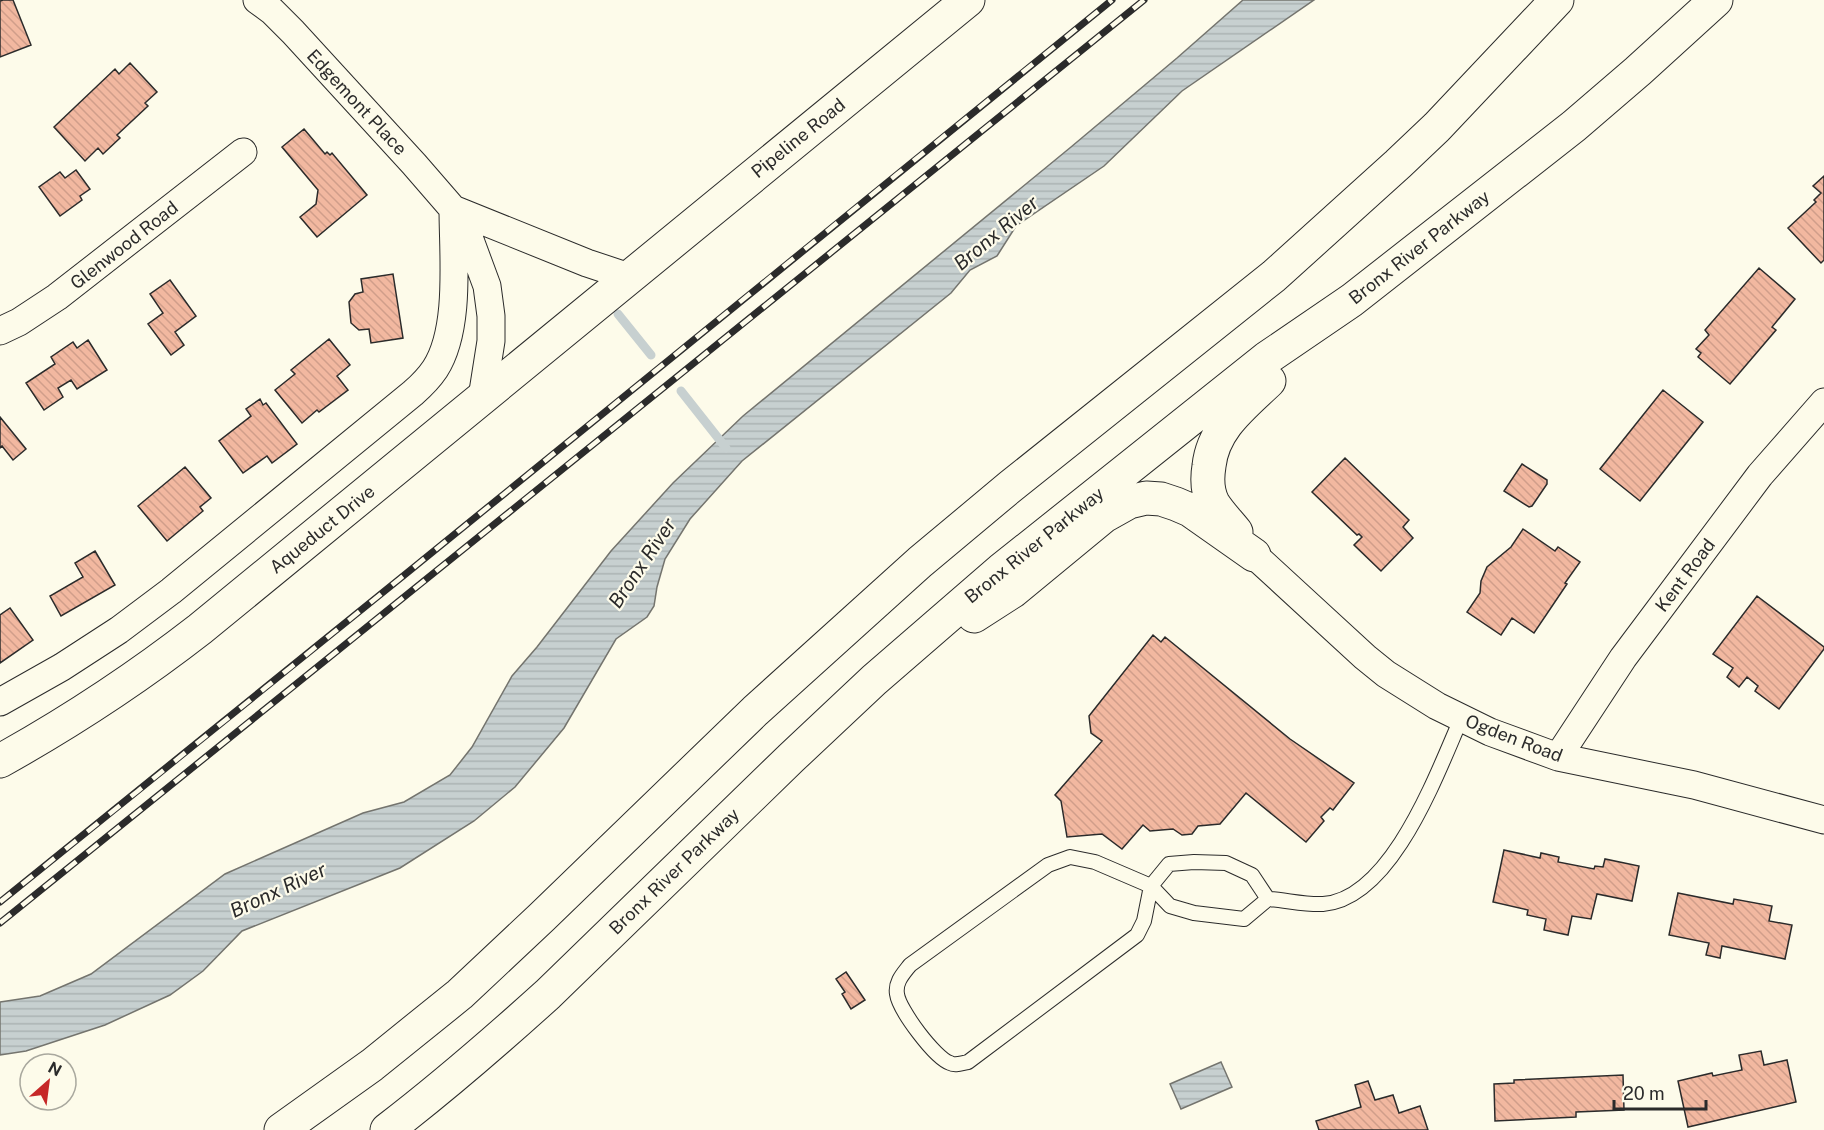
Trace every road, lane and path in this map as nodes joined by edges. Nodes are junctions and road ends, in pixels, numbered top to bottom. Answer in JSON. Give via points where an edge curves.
{"nodes":[{"id":1,"x":257,"y":0,"type":"edge"},
{"id":2,"x":968,"y":0,"type":"edge"},
{"id":3,"x":1557,"y":0,"type":"edge"},
{"id":4,"x":1716,"y":0,"type":"edge"},
{"id":5,"x":243,"y":152,"type":"dead end"},
{"id":6,"x":453,"y":209,"type":"junction"},
{"id":7,"x":629,"y":277,"type":"junction"},
{"id":8,"x":1352,"y":300,"type":"junction"},
{"id":9,"x":0,"y":331,"type":"edge"},
{"id":10,"x":482,"y":398,"type":"junction"},
{"id":11,"x":1824,"y":402,"type":"edge"},
{"id":12,"x":1254,"y":555,"type":"junction"},
{"id":13,"x":874,"y":680,"type":"junction"},
{"id":14,"x":0,"y":702,"type":"edge"},
{"id":15,"x":1461,"y":719,"type":"junction"},
{"id":16,"x":1558,"y":758,"type":"junction"},
{"id":17,"x":0,"y":761,"type":"edge"},
{"id":18,"x":1824,"y":820,"type":"edge"},
{"id":19,"x":1151,"y":886,"type":"junction"},
{"id":20,"x":1268,"y":899,"type":"junction"},
{"id":21,"x":281,"y":1130,"type":"edge"},
{"id":22,"x":387,"y":1130,"type":"edge"}],
"edges":[{"from":1,"to":6,"type":"street","name":"Edgemont Place","via":[[292,32]]},
{"from":2,"to":7,"type":"main road","name":"Pipeline Road"},
{"from":3,"to":21,"type":"main road","via":[[1437,127],[1298,255],[920,562],[755,711],[460,993],[372,1065]]},
{"from":4,"to":8,"type":"main road","name":"Bronx River Parkway","via":[[1574,126]]},
{"from":5,"to":9,"type":"street","name":"Glenwood Road","via":[[76,283]]},
{"from":6,"to":7,"type":"street","name":"Edgemont Place"},
{"from":6,"to":10,"type":"street","name":"Edgemont Place","via":[[470,240],[487,286],[490,341]]},
{"from":6,"to":14,"type":"street","via":[[453,310],[444,352],[425,381],[171,591],[62,667]]},
{"from":7,"to":10,"type":"main road","name":"Aqueduct Drive"},
{"from":8,"to":12,"type":"main road","via":[[1228,419],[1213,446],[1209,490],[1214,503]]},
{"from":8,"to":13,"type":"main road","name":"Bronx River Parkway","via":[[1257,365],[1001,570]]},
{"from":10,"to":17,"type":"main road","name":"Aqueduct Drive","via":[[166,655],[89,708]]},
{"from":11,"to":16,"type":"street","name":"Kent Road","via":[[1726,520],[1623,658]]},
{"from":12,"to":13,"type":"main road","via":[[1176,504],[1146,498],[1129,502],[1104,516],[1013,591]]},
{"from":12,"to":15,"type":"street","name":"Ogden Road","via":[[1386,674]]},
{"from":13,"to":22,"type":"main road","name":"Bronx River Parkway","via":[[539,1002]]},
{"from":15,"to":16,"type":"street","name":"Ogden Road"},
{"from":15,"to":20,"type":"lane","via":[[1422,809],[1373,879],[1350,896],[1324,904]]},
{"from":16,"to":18,"type":"street","name":"Ogden Road","via":[[1694,785]]},
{"from":19,"to":19,"type":"lane","via":[[1137,935],[968,1062],[953,1065],[940,1058],[902,1009],[898,979],[910,965],[1048,865],[1070,857],[1095,862]]},
{"from":19,"to":20,"type":"lane","via":[[1170,906],[1244,919]]},
{"from":19,"to":20,"type":"lane","via":[[1169,864],[1226,863],[1252,875]]}]}
